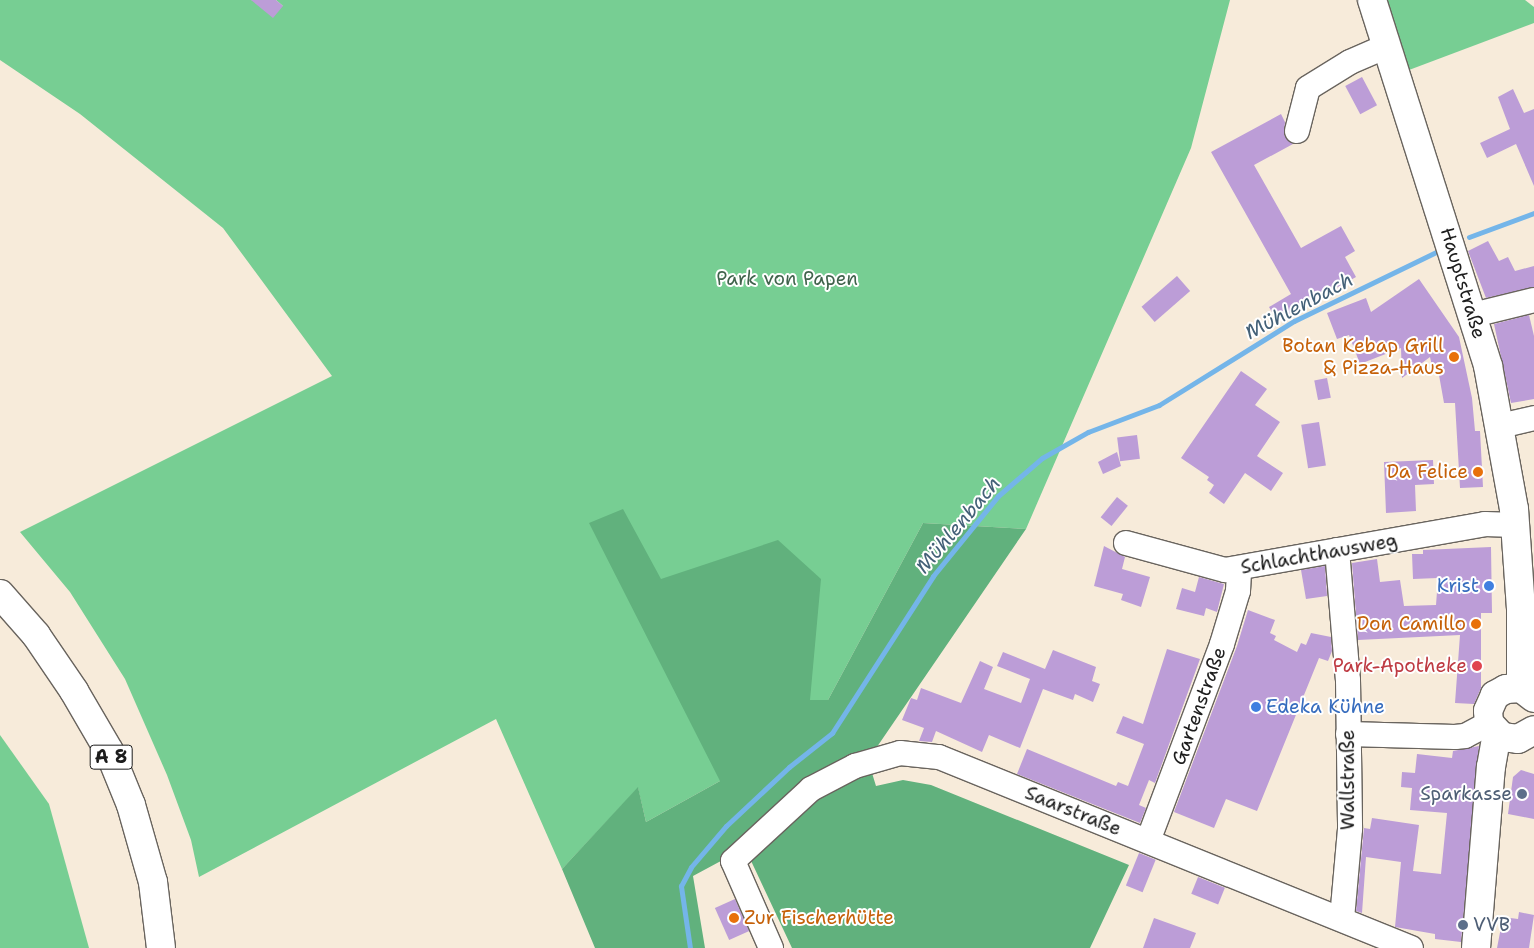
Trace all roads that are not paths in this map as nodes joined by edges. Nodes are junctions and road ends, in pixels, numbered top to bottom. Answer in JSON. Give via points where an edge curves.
{"nodes":[{"id":1,"x":1372,"y":0,"type":"edge"},
{"id":2,"x":1387,"y":46,"type":"junction"},
{"id":3,"x":1297,"y":131,"type":"dead end"},
{"id":4,"x":1534,"y":300,"type":"edge"},
{"id":5,"x":1473,"y":315,"type":"junction"},
{"id":6,"x":1534,"y":418,"type":"edge"},
{"id":7,"x":1500,"y":426,"type":"junction"},
{"id":8,"x":1515,"y":525,"type":"junction"},
{"id":9,"x":1126,"y":543,"type":"dead end"},
{"id":10,"x":1337,"y":550,"type":"junction"},
{"id":11,"x":1240,"y":569,"type":"junction"},
{"id":12,"x":0,"y":594,"type":"edge"},
{"id":13,"x":0,"y":623,"type":"edge"},
{"id":14,"x":1520,"y":692,"type":"edge"},
{"id":15,"x":1508,"y":732,"type":"edge"},
{"id":16,"x":1348,"y":734,"type":"junction"},
{"id":17,"x":1148,"y":841,"type":"junction"},
{"id":18,"x":1342,"y":919,"type":"junction"},
{"id":19,"x":142,"y":948,"type":"edge"},
{"id":20,"x":161,"y":948,"type":"edge"},
{"id":21,"x":771,"y":948,"type":"edge"},
{"id":22,"x":1411,"y":948,"type":"edge"},
{"id":23,"x":1476,"y":948,"type":"edge"}],
"edges":[{"from":1,"to":2,"type":"main road","name":"Hauptstraße"},
{"from":2,"to":3,"type":"street","via":[[1350,62],[1308,88]]},
{"from":2,"to":5,"type":"main road","name":"Hauptstraße"},
{"from":4,"to":5,"type":"street"},
{"from":5,"to":7,"type":"main road","name":"Hauptstraße"},
{"from":6,"to":7,"type":"street"},
{"from":7,"to":8,"type":"main road","name":"Hauptstraße"},
{"from":8,"to":10,"type":"street","name":"Schlachthausweg","via":[[1484,524]]},
{"from":8,"to":14,"type":"main road","name":"Hauptstraße","via":[[1517,574],[1508,610]]},
{"from":9,"to":11,"type":"street","name":"Schlachthausweg","via":[[1212,568]]},
{"from":10,"to":11,"type":"street","name":"Schlachthausweg"},
{"from":10,"to":16,"type":"street","name":"Wallstraße","via":[[1346,642]]},
{"from":11,"to":17,"type":"street","name":"Gartenstraße","via":[[1238,592],[1222,644]]},
{"from":12,"to":20,"type":"main road","number":"A 8","via":[[41,643],[109,751],[131,804],[153,882]]},
{"from":13,"to":19,"type":"main road","via":[[58,701],[92,760],[113,811],[134,885]]},
{"from":14,"to":15,"type":"main road","via":[[1496,695],[1489,705]]},
{"from":15,"to":16,"type":"street","via":[[1454,737]]},
{"from":15,"to":23,"type":"main road","via":[[1491,767],[1493,775]]},
{"from":16,"to":18,"type":"street","name":"Wallstraße","via":[[1350,829]]},
{"from":17,"to":18,"type":"street","name":"Saarstraße"},
{"from":17,"to":21,"type":"street","name":"Saarstraße","via":[[939,757],[900,753],[856,766],[811,789],[733,862]]},
{"from":18,"to":22,"type":"street","name":"Saarstraße"}]}
